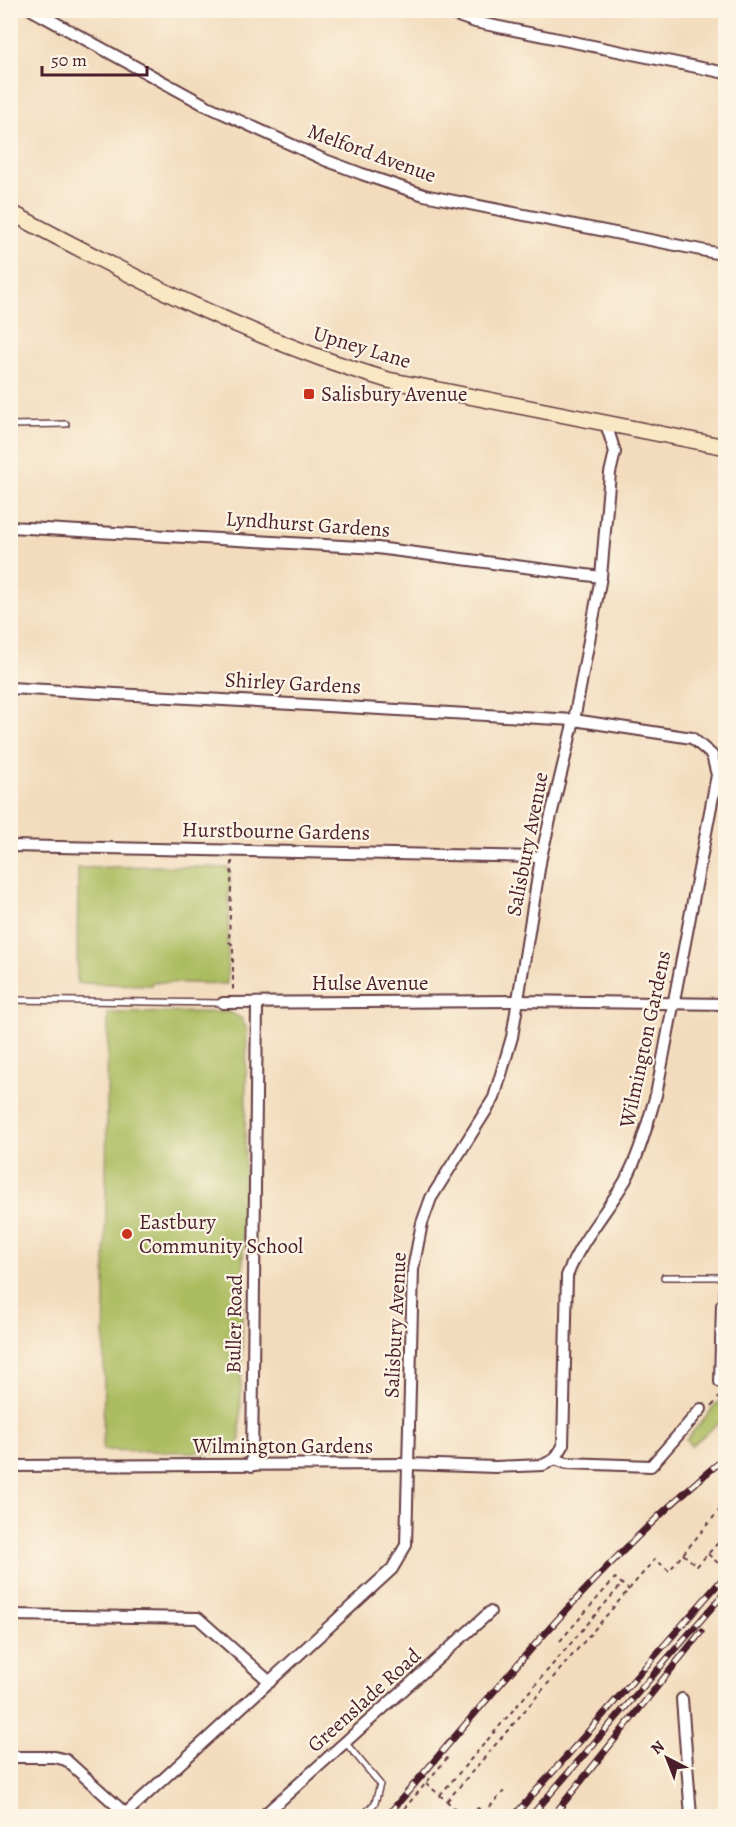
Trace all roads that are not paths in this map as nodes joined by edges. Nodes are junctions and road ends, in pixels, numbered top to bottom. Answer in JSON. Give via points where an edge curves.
{"nodes":[{"id":1,"x":32,"y":10,"type":"edge"},
{"id":2,"x":441,"y":10,"type":"edge"},
{"id":3,"x":726,"y":74,"type":"edge"},
{"id":4,"x":10,"y":212,"type":"edge"},
{"id":5,"x":726,"y":255,"type":"edge"},
{"id":6,"x":66,"y":424,"type":"dead end"},
{"id":7,"x":606,"y":424,"type":"junction"},
{"id":8,"x":10,"y":425,"type":"edge"},
{"id":9,"x":726,"y":447,"type":"edge"},
{"id":10,"x":10,"y":526,"type":"edge"},
{"id":11,"x":601,"y":577,"type":"junction"},
{"id":12,"x":10,"y":688,"type":"edge"},
{"id":13,"x":574,"y":720,"type":"junction"},
{"id":14,"x":10,"y":846,"type":"edge"},
{"id":15,"x":541,"y":857,"type":"junction"},
{"id":16,"x":10,"y":1000,"type":"edge"},
{"id":17,"x":517,"y":1001,"type":"junction"},
{"id":18,"x":674,"y":1002,"type":"junction"},
{"id":19,"x":228,"y":1003,"type":"joint"},
{"id":20,"x":257,"y":1003,"type":"junction"},
{"id":21,"x":726,"y":1004,"type":"edge"},
{"id":22,"x":664,"y":1277,"type":"dead end"},
{"id":23,"x":724,"y":1305,"type":"edge"},
{"id":24,"x":720,"y":1382,"type":"dead end"},
{"id":25,"x":702,"y":1409,"type":"dead end"},
{"id":26,"x":555,"y":1459,"type":"junction"},
{"id":27,"x":409,"y":1464,"type":"junction"},
{"id":28,"x":10,"y":1466,"type":"edge"},
{"id":29,"x":252,"y":1466,"type":"junction"},
{"id":30,"x":490,"y":1612,"type":"dead end"},
{"id":31,"x":10,"y":1615,"type":"edge"},
{"id":32,"x":270,"y":1682,"type":"junction"},
{"id":33,"x":682,"y":1699,"type":"dead end"},
{"id":34,"x":345,"y":1742,"type":"junction"},
{"id":35,"x":10,"y":1757,"type":"edge"},
{"id":36,"x":124,"y":1815,"type":"edge"},
{"id":37,"x":263,"y":1816,"type":"edge"},
{"id":38,"x":362,"y":1816,"type":"edge"},
{"id":39,"x":691,"y":1816,"type":"edge"}],
"edges":[{"from":1,"to":5,"type":"street","name":"Melford Avenue","via":[[205,105],[362,174],[424,195]]},
{"from":2,"to":3,"type":"street","via":[[475,22]]},
{"from":4,"to":7,"type":"street","name":"Upney Lane","via":[[199,309],[345,367],[388,380]]},
{"from":6,"to":8,"type":"lane"},
{"from":7,"to":9,"type":"street","name":"Upney Lane"},
{"from":7,"to":11,"type":"street","name":"Salisbury Avenue","via":[[615,452]]},
{"from":10,"to":11,"type":"street","name":"Lyndhurst Gardens","via":[[377,548]]},
{"from":11,"to":13,"type":"street","name":"Salisbury Avenue"},
{"from":12,"to":13,"type":"street","name":"Shirley Gardens"},
{"from":13,"to":15,"type":"street","name":"Salisbury Avenue"},
{"from":13,"to":18,"type":"street","name":"Wilmington Gardens","via":[[692,738],[712,754],[717,775]]},
{"from":14,"to":15,"type":"street","name":"Hurstbourne Gardens"},
{"from":15,"to":17,"type":"street","name":"Salisbury Avenue"},
{"from":16,"to":19,"type":"lane"},
{"from":17,"to":18,"type":"street","name":"Hulse Avenue"},
{"from":17,"to":20,"type":"street","name":"Hulse Avenue"},
{"from":17,"to":27,"type":"street","name":"Salisbury Avenue","via":[[512,1037],[494,1098],[431,1198],[422,1223],[413,1280]]},
{"from":18,"to":21,"type":"street","name":"Hulse Avenue"},
{"from":18,"to":26,"type":"street","name":"Wilmington Gardens","via":[[643,1140],[626,1180],[567,1276],[563,1446]]},
{"from":19,"to":20,"type":"street","name":"Hulse Avenue"},
{"from":20,"to":29,"type":"street","name":"Buller Road"},
{"from":22,"to":23,"type":"lane","via":[[723,1277]]},
{"from":23,"to":24,"type":"street"},
{"from":25,"to":26,"type":"street","name":"Wilmington Gardens","via":[[651,1466],[566,1463]]},
{"from":26,"to":27,"type":"street","name":"Wilmington Gardens","via":[[543,1465],[495,1467]]},
{"from":27,"to":29,"type":"street","name":"Wilmington Gardens"},
{"from":27,"to":32,"type":"street","name":"Salisbury Avenue","via":[[406,1545],[392,1569]]},
{"from":28,"to":29,"type":"street","name":"Wilmington Gardens"},
{"from":30,"to":34,"type":"street","name":"Greenslade Road"},
{"from":31,"to":32,"type":"street","via":[[198,1618]]},
{"from":32,"to":36,"type":"street","name":"Salisbury Avenue"},
{"from":33,"to":39,"type":"street"},
{"from":34,"to":37,"type":"street","name":"Greenslade Road"},
{"from":34,"to":38,"type":"lane","via":[[380,1784],[375,1803]]},
{"from":35,"to":36,"type":"street","via":[[66,1760]]}]}
